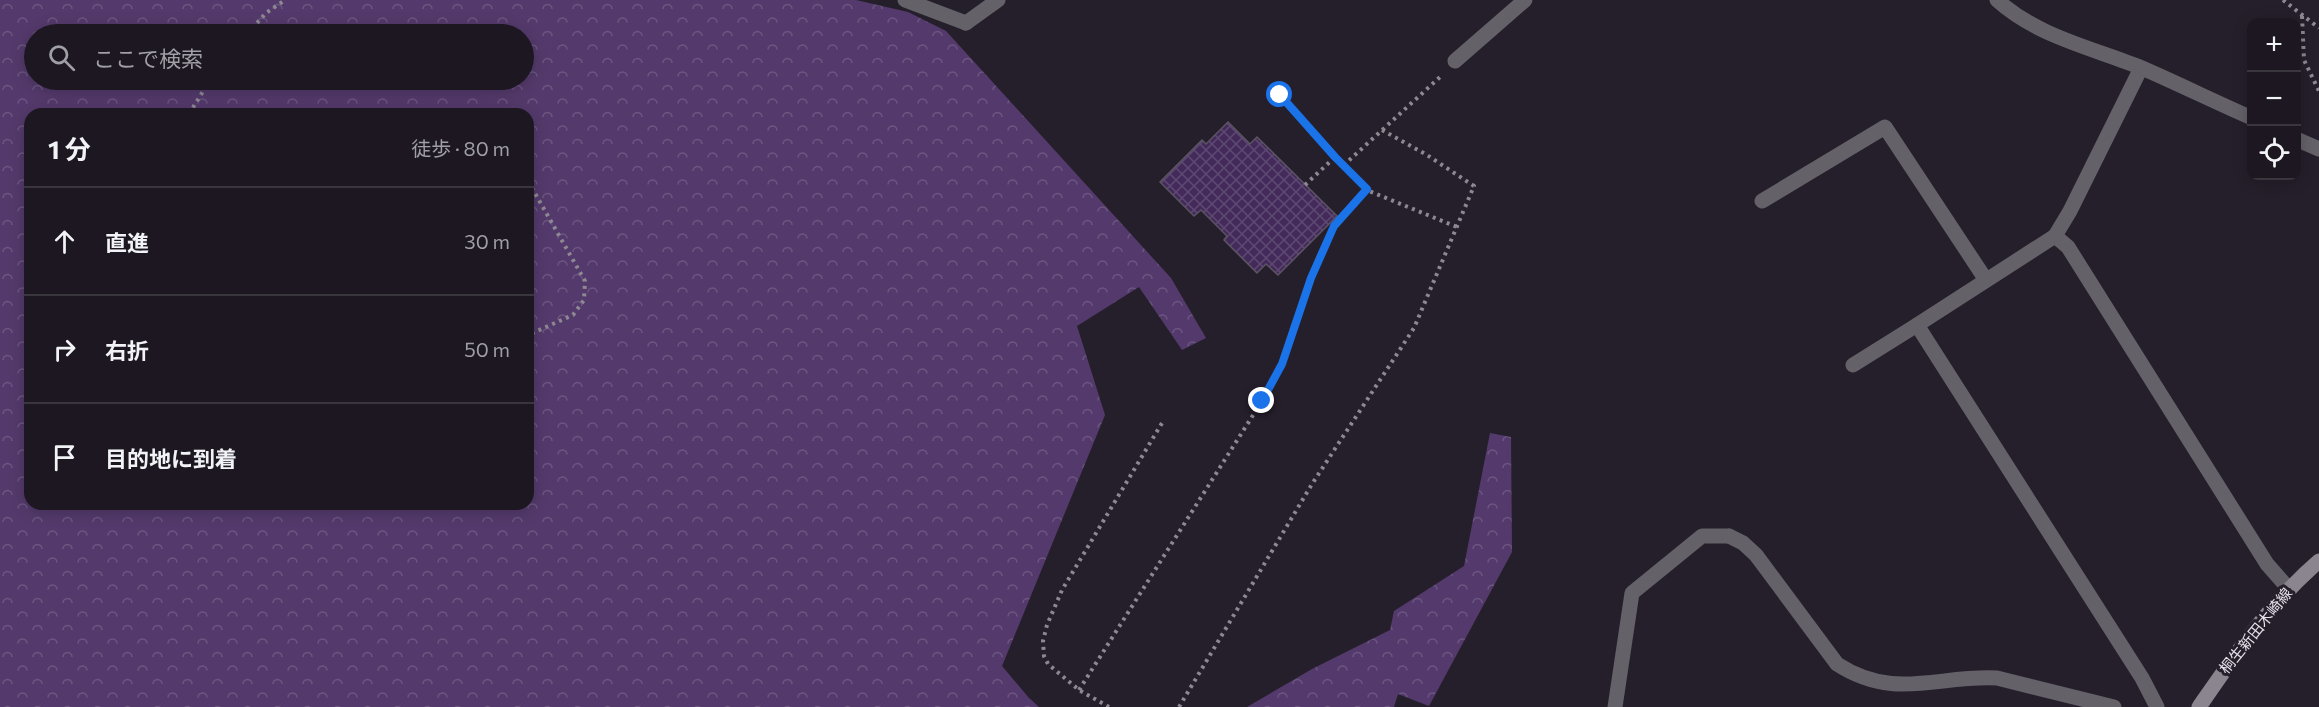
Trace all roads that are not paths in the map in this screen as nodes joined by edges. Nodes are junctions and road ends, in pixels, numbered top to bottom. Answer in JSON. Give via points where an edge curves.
{"nodes":[{"id":1,"x":905,"y":0,"type":"edge"},
{"id":2,"x":998,"y":0,"type":"edge"},
{"id":3,"x":1525,"y":0,"type":"edge"},
{"id":4,"x":1997,"y":0,"type":"edge"},
{"id":5,"x":1455,"y":61,"type":"dead end"},
{"id":6,"x":2141,"y":68,"type":"junction"},
{"id":7,"x":2247,"y":116,"type":"edge"},
{"id":8,"x":2301,"y":141,"type":"edge"},
{"id":9,"x":2319,"y":149,"type":"edge"},
{"id":10,"x":1762,"y":201,"type":"dead end"},
{"id":11,"x":2055,"y":236,"type":"junction"},
{"id":12,"x":1986,"y":280,"type":"junction"},
{"id":13,"x":1917,"y":325,"type":"junction"},
{"id":14,"x":1853,"y":365,"type":"dead end"},
{"id":15,"x":2319,"y":561,"type":"edge"},
{"id":16,"x":2289,"y":589,"type":"junction"},
{"id":17,"x":1615,"y":707,"type":"edge"},
{"id":18,"x":2114,"y":707,"type":"edge"},
{"id":19,"x":2157,"y":707,"type":"edge"},
{"id":20,"x":2199,"y":707,"type":"edge"}],
"edges":[{"from":1,"to":2,"type":"street","via":[[966,23]]},
{"from":3,"to":5,"type":"street"},
{"from":4,"to":6,"type":"street","via":[[2029,24]]},
{"from":6,"to":7,"type":"street"},
{"from":6,"to":11,"type":"street"},
{"from":8,"to":9,"type":"street"},
{"from":10,"to":12,"type":"street","via":[[1885,127]]},
{"from":11,"to":12,"type":"street"},
{"from":11,"to":16,"type":"street","via":[[2068,248],[2267,564]]},
{"from":12,"to":13,"type":"street"},
{"from":13,"to":14,"type":"street"},
{"from":13,"to":19,"type":"street"},
{"from":15,"to":16,"type":"main road","name":"桐生新田木崎線"},
{"from":16,"to":20,"type":"main road","name":"桐生新田木崎線","via":[[2230,660]]},
{"from":17,"to":18,"type":"street","via":[[1632,593],[1702,536],[1729,536],[1756,555],[1837,664],[1851,674],[1896,684],[1997,678]]}]}
